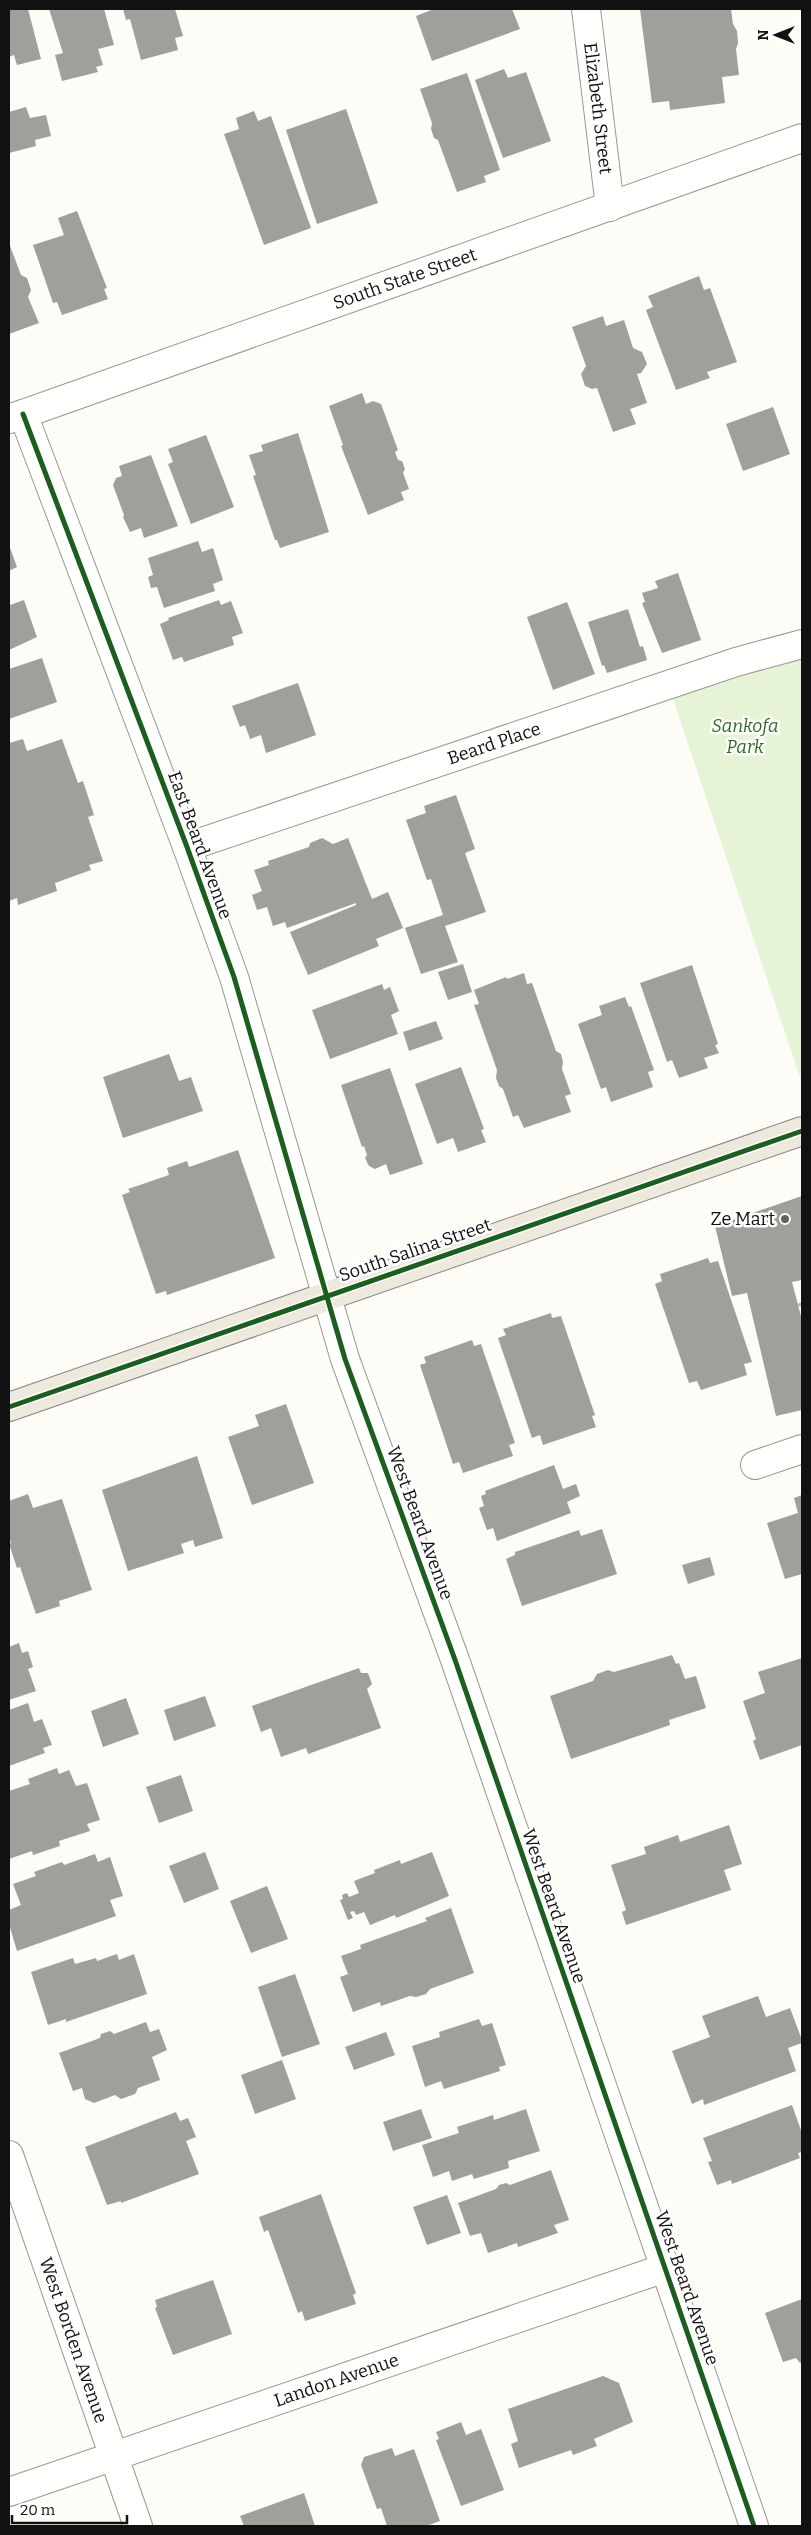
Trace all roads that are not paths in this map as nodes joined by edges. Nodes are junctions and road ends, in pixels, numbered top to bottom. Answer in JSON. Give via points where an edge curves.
{"nodes":[{"id":1,"x":586,"y":9,"type":"edge"},
{"id":2,"x":802,"y":138,"type":"edge"},
{"id":3,"x":610,"y":207,"type":"junction"},
{"id":4,"x":16,"y":417,"type":"edge"},
{"id":5,"x":802,"y":644,"type":"edge"},
{"id":6,"x":187,"y":847,"type":"junction"},
{"id":7,"x":802,"y":1131,"type":"edge"},
{"id":8,"x":327,"y":1294,"type":"junction"},
{"id":9,"x":9,"y":1407,"type":"edge"},
{"id":10,"x":802,"y":1449,"type":"edge"},
{"id":11,"x":754,"y":1465,"type":"dead end"},
{"id":12,"x":9,"y":2154,"type":"edge"},
{"id":13,"x":665,"y":2268,"type":"junction"},
{"id":14,"x":114,"y":2456,"type":"junction"},
{"id":15,"x":9,"y":2492,"type":"edge"},
{"id":16,"x":138,"y":2526,"type":"edge"},
{"id":17,"x":754,"y":2526,"type":"edge"}],
"edges":[{"from":1,"to":3,"type":"street","name":"Elizabeth Street"},
{"from":2,"to":3,"type":"street","name":"South State Street"},
{"from":3,"to":4,"type":"street","name":"South State Street"},
{"from":4,"to":6,"type":"street","name":"East Beard Avenue"},
{"from":5,"to":6,"type":"street","name":"Beard Place","via":[[736,662]]},
{"from":6,"to":8,"type":"street","name":"East Beard Avenue","via":[[234,977]]},
{"from":7,"to":8,"type":"main road","name":"South Salina Street"},
{"from":8,"to":9,"type":"main road","name":"South Salina Street"},
{"from":8,"to":13,"type":"street","name":"West Beard Avenue","via":[[345,1358],[454,1657]]},
{"from":10,"to":11,"type":"street"},
{"from":12,"to":14,"type":"street","name":"West Borden Avenue"},
{"from":13,"to":14,"type":"street","name":"Landon Avenue"},
{"from":13,"to":17,"type":"street","name":"West Beard Avenue"},
{"from":14,"to":15,"type":"street","name":"Landon Avenue"},
{"from":14,"to":16,"type":"street","name":"West Borden Avenue"}]}
